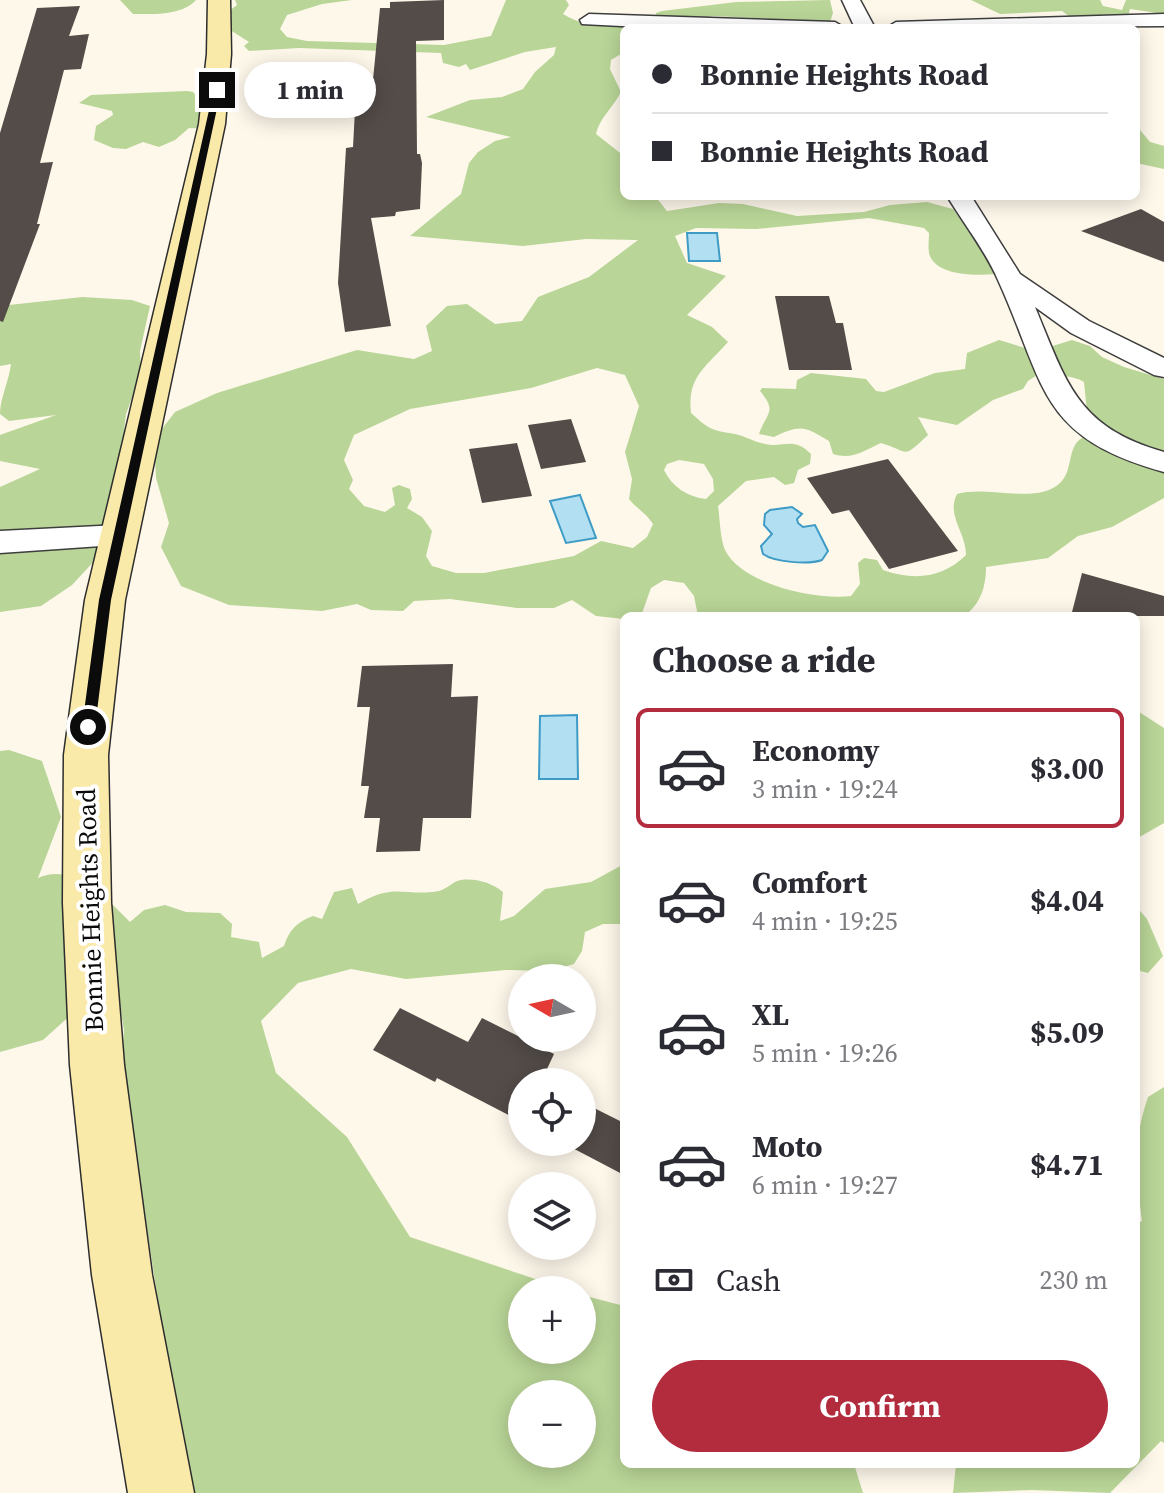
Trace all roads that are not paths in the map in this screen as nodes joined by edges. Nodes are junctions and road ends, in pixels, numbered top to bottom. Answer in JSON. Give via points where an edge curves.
{"nodes":[{"id":1,"x":219,"y":0,"type":"edge"},
{"id":2,"x":851,"y":0,"type":"edge"},
{"id":3,"x":589,"y":20,"type":"dead end"},
{"id":4,"x":1164,"y":20,"type":"edge"},
{"id":5,"x":712,"y":24,"type":"edge"},
{"id":6,"x":863,"y":24,"type":"edge"},
{"id":7,"x":1030,"y":24,"type":"edge"},
{"id":8,"x":961,"y":200,"type":"edge"},
{"id":9,"x":1009,"y":277,"type":"junction"},
{"id":10,"x":1164,"y":369,"type":"edge"},
{"id":11,"x":1164,"y":462,"type":"edge"},
{"id":12,"x":119,"y":536,"type":"junction"},
{"id":13,"x":0,"y":542,"type":"edge"},
{"id":14,"x":161,"y":1493,"type":"edge"}],
"edges":[{"from":1,"to":12,"type":"street","name":"Bonnie Heights Road","via":[[212,124]]},
{"from":2,"to":6,"type":"street"},
{"from":3,"to":5,"type":"street"},
{"from":4,"to":7,"type":"street"},
{"from":8,"to":9,"type":"street"},
{"from":9,"to":10,"type":"street","via":[[1080,327]]},
{"from":9,"to":11,"type":"street","via":[[1057,395],[1113,445]]},
{"from":12,"to":13,"type":"street"},
{"from":12,"to":14,"type":"street","name":"Bonnie Heights Road","via":[[89,714],[87,903],[97,1065],[122,1275]]}]}
